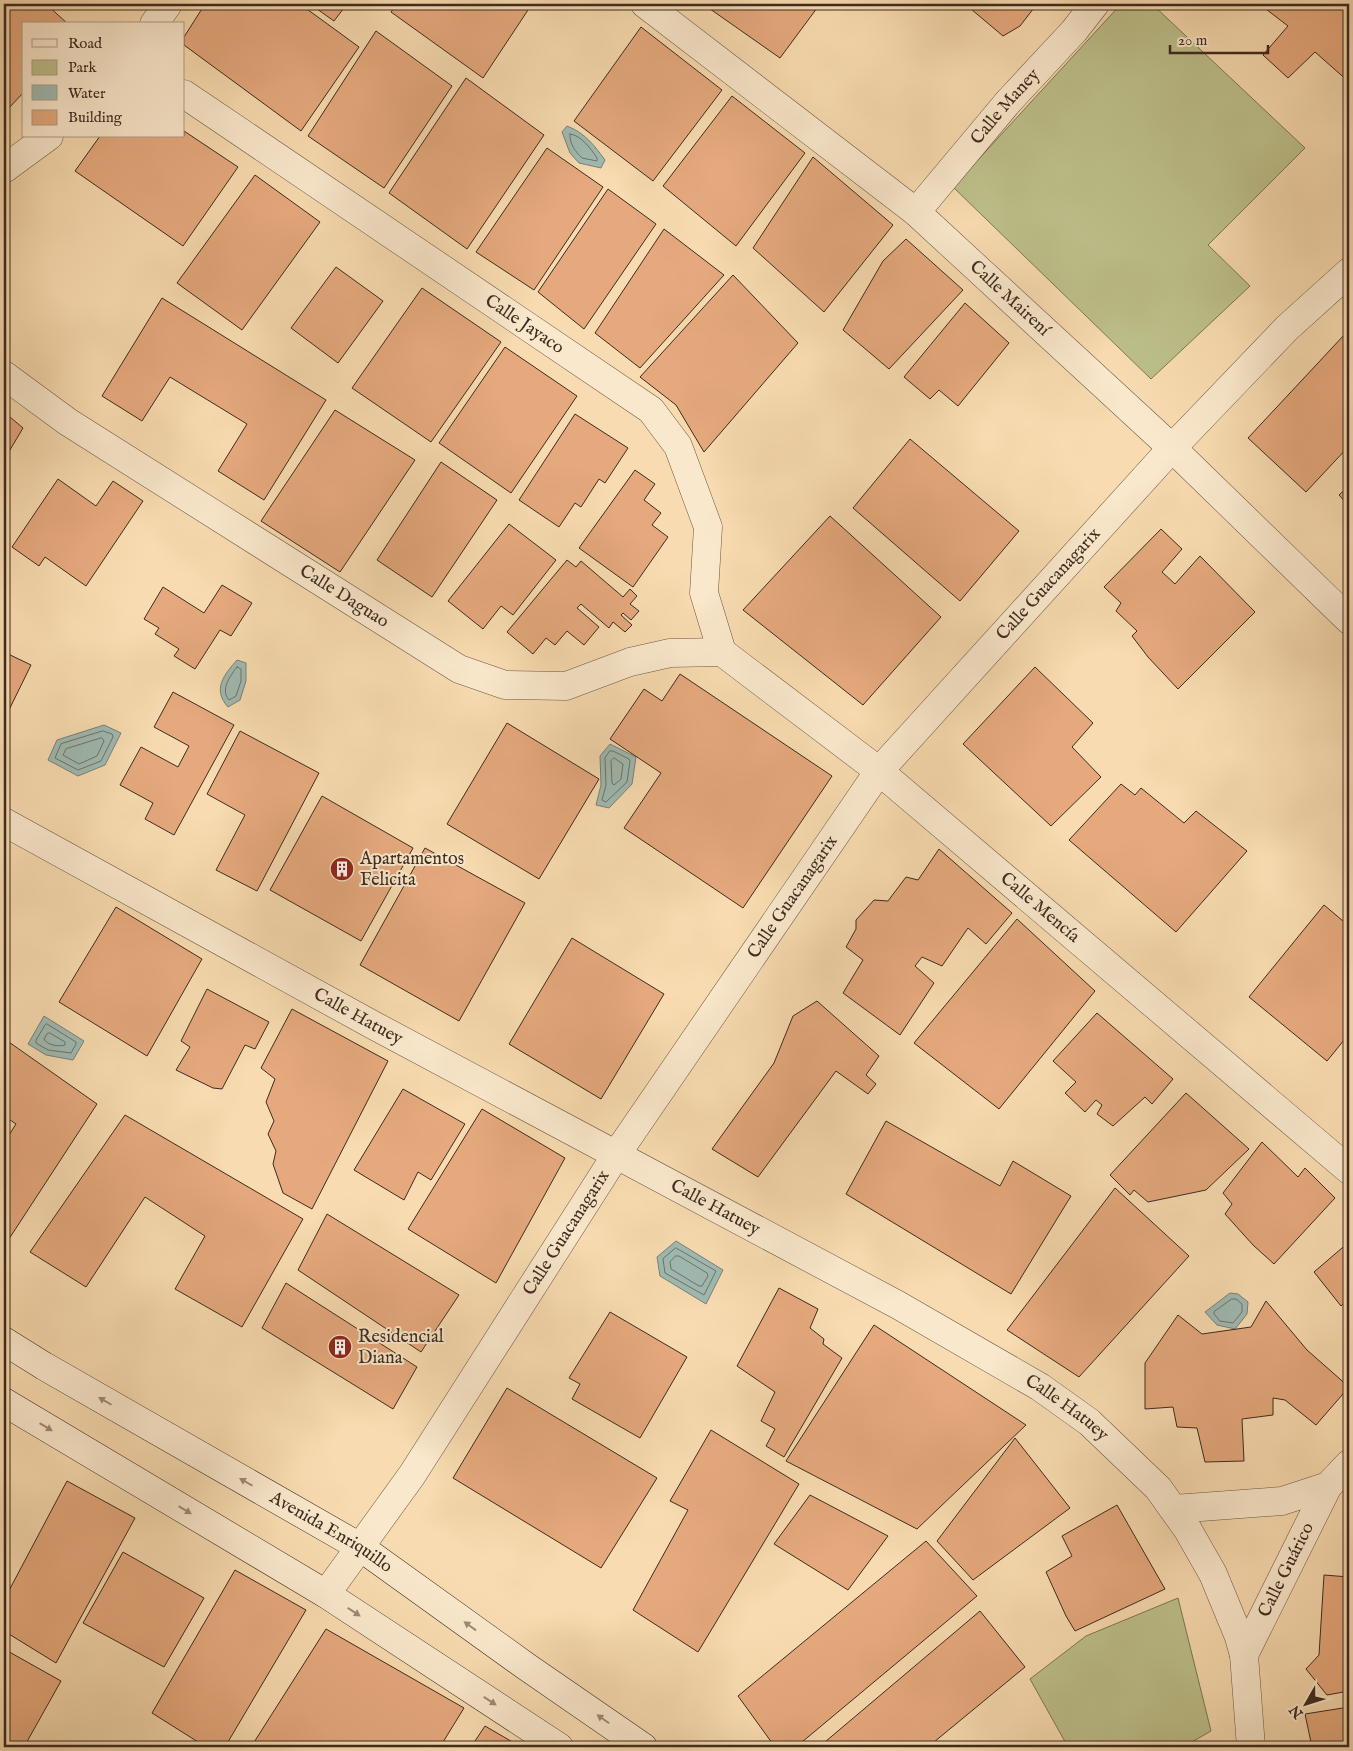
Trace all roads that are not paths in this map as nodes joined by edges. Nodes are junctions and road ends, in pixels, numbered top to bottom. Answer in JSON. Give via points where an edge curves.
{"nodes":[{"id":1,"x":168,"y":4,"type":"edge"},
{"id":2,"x":645,"y":4,"type":"edge"},
{"id":3,"x":1095,"y":4,"type":"edge"},
{"id":4,"x":155,"y":22,"type":"edge"},
{"id":5,"x":185,"y":95,"type":"edge"},
{"id":6,"x":46,"y":138,"type":"edge"},
{"id":7,"x":4,"y":169,"type":"edge"},
{"id":8,"x":916,"y":212,"type":"junction"},
{"id":9,"x":1349,"y":272,"type":"edge"},
{"id":10,"x":4,"y":375,"type":"edge"},
{"id":11,"x":1172,"y":448,"type":"junction"},
{"id":12,"x":1349,"y":620,"type":"edge"},
{"id":13,"x":722,"y":652,"type":"junction"},
{"id":14,"x":879,"y":771,"type":"junction"},
{"id":15,"x":4,"y":822,"type":"edge"},
{"id":16,"x":616,"y":1155,"type":"junction"},
{"id":17,"x":1349,"y":1170,"type":"edge"},
{"id":18,"x":4,"y":1341,"type":"edge"},
{"id":19,"x":4,"y":1402,"type":"edge"},
{"id":20,"x":1349,"y":1464,"type":"edge"},
{"id":21,"x":1328,"y":1486,"type":"junction"},
{"id":22,"x":1174,"y":1509,"type":"junction"},
{"id":23,"x":360,"y":1547,"type":"junction"},
{"id":24,"x":326,"y":1594,"type":"junction"},
{"id":25,"x":1244,"y":1654,"type":"junction"},
{"id":26,"x":559,"y":1747,"type":"edge"},
{"id":27,"x":643,"y":1747,"type":"edge"},
{"id":28,"x":1251,"y":1747,"type":"edge"}],
"edges":[{"from":1,"to":4,"type":"street"},
{"from":2,"to":8,"type":"street","name":"Calle Mairení"},
{"from":3,"to":8,"type":"street","name":"Calle Maney"},
{"from":5,"to":13,"type":"street","name":"Calle Jayaco","via":[[651,410],[678,446],[708,528],[704,593]]},
{"from":6,"to":7,"type":"street"},
{"from":8,"to":11,"type":"street","name":"Calle Mairení"},
{"from":9,"to":11,"type":"street","name":"Calle Guacanagarix","via":[[1287,328]]},
{"from":10,"to":13,"type":"street","name":"Calle Daguao","via":[[68,422],[459,669],[505,685],[566,686],[630,662],[670,653]]},
{"from":11,"to":12,"type":"street","name":"Calle Mairení"},
{"from":11,"to":14,"type":"street","name":"Calle Guacanagarix"},
{"from":13,"to":14,"type":"street","name":"Calle Mencía"},
{"from":14,"to":16,"type":"street","name":"Calle Guacanagarix"},
{"from":14,"to":17,"type":"street","name":"Calle Mencía"},
{"from":15,"to":16,"type":"street","name":"Calle Hatuey"},
{"from":16,"to":22,"type":"street","name":"Calle Hatuey","via":[[898,1305],[1040,1387],[1089,1422],[1158,1488]]},
{"from":16,"to":23,"type":"street","name":"Calle Guacanagarix","via":[[412,1475]]},
{"from":23,"to":18,"type":"street","name":"Avenida Enriquillo","one_way":true},
{"from":19,"to":24,"type":"street","one_way":true},
{"from":20,"to":21,"type":"street","name":"Calle Guárico"},
{"from":21,"to":22,"type":"street","name":"Calle Guárico","via":[[1282,1501]]},
{"from":21,"to":25,"type":"street","name":"Calle Guárico"},
{"from":22,"to":25,"type":"street","name":"Calle Hatuey","via":[[1213,1574]]},
{"from":23,"to":24,"type":"street","name":"Calle Guacanagarix"},
{"from":27,"to":23,"type":"street","name":"Avenida Enriquillo","one_way":true},
{"from":24,"to":26,"type":"street","one_way":true},
{"from":25,"to":28,"type":"street","name":"Calle Hatuey"}]}
